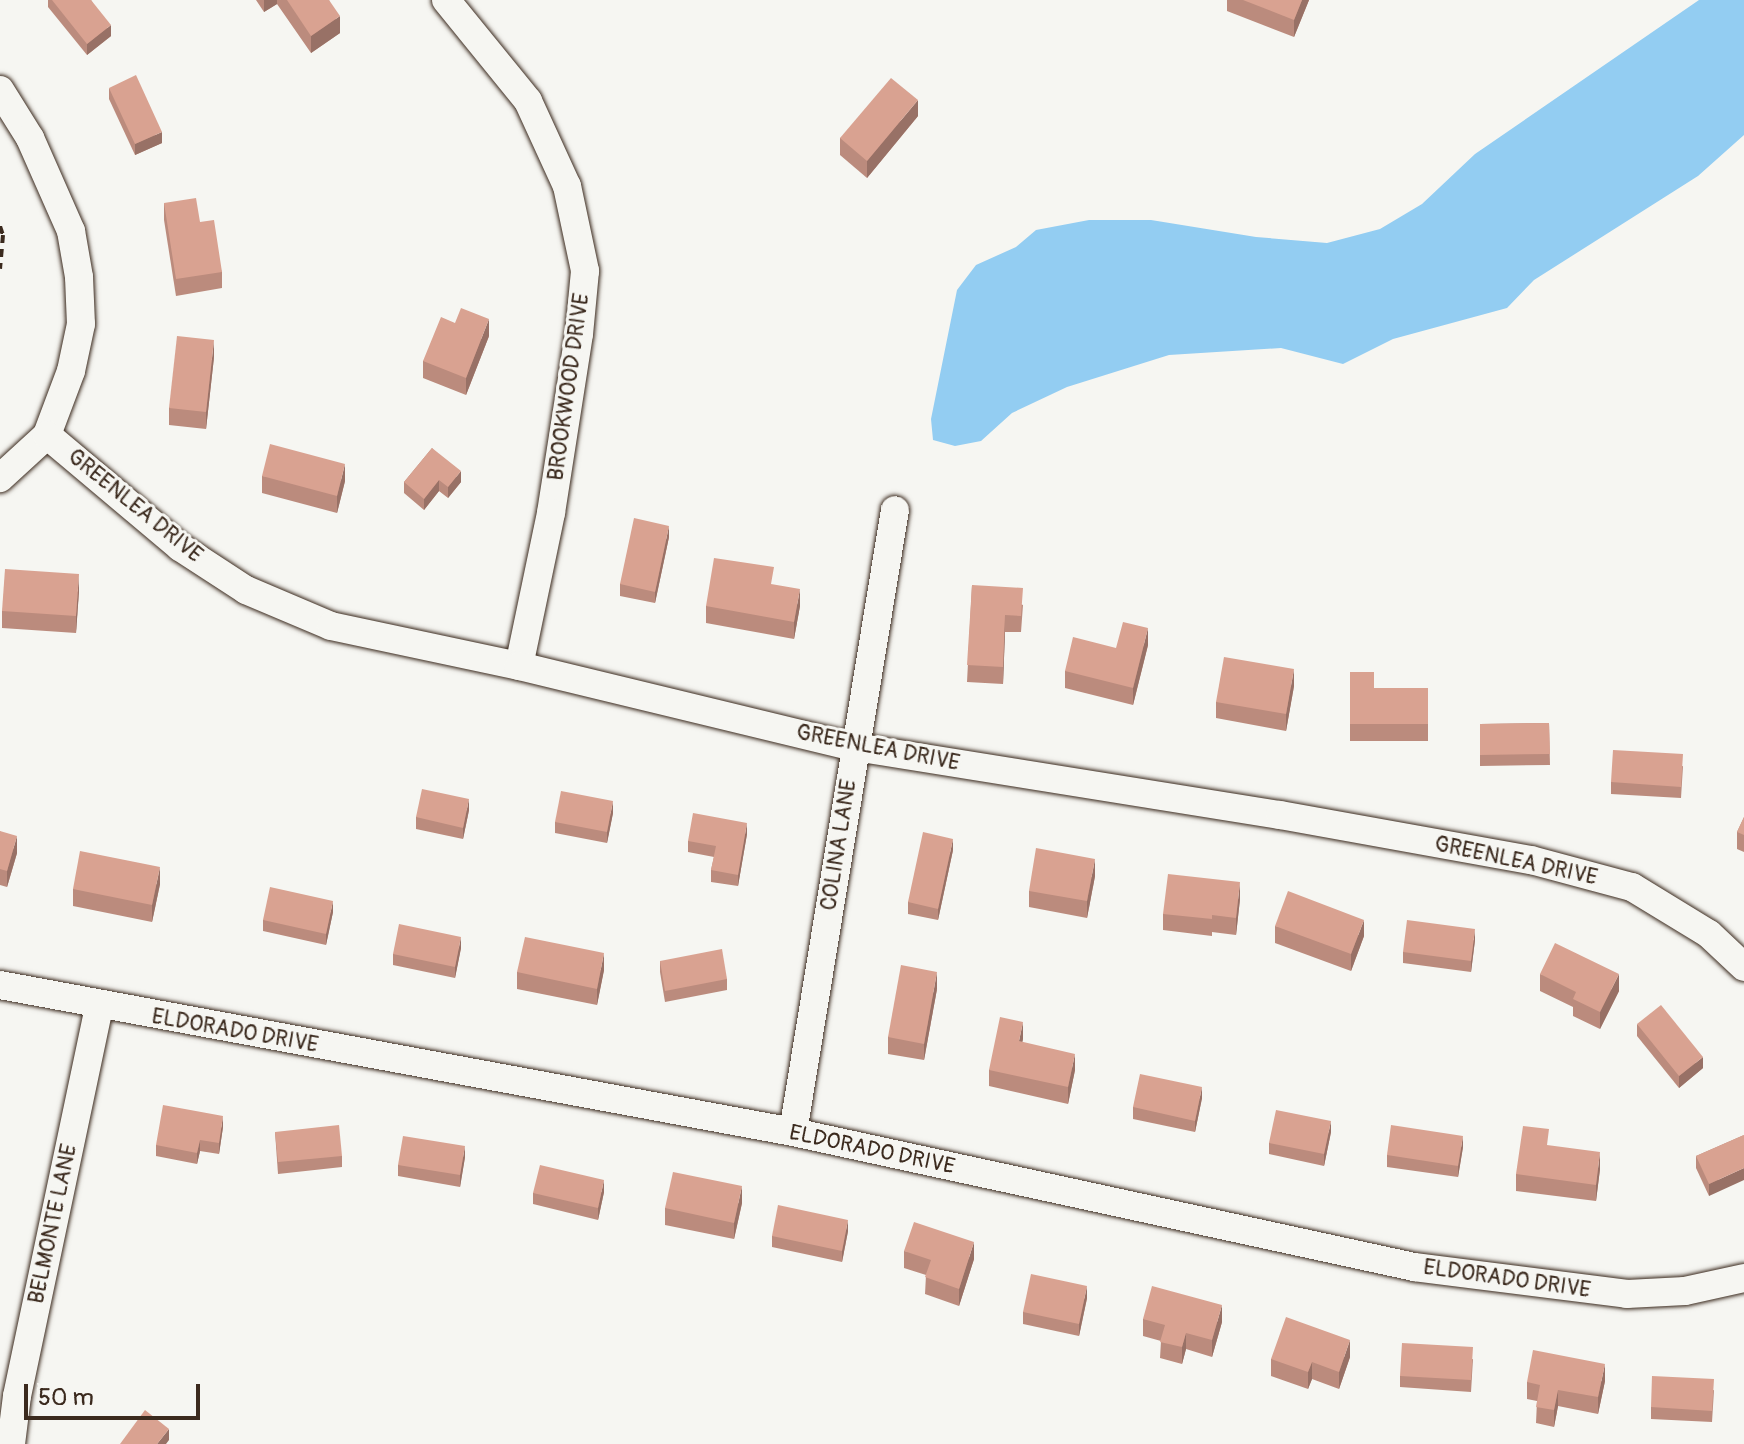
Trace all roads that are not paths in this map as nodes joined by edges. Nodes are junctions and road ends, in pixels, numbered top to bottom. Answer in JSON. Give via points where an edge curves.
{"nodes":[{"id":1,"x":446,"y":0,"type":"edge"},
{"id":2,"x":0,"y":90,"type":"edge"},
{"id":3,"x":47,"y":435,"type":"junction"},
{"id":4,"x":0,"y":478,"type":"edge"},
{"id":5,"x":895,"y":510,"type":"dead end"},
{"id":6,"x":519,"y":666,"type":"junction"},
{"id":7,"x":855,"y":747,"type":"junction"},
{"id":8,"x":1744,"y":967,"type":"edge"},
{"id":9,"x":0,"y":985,"type":"edge"},
{"id":10,"x":99,"y":1006,"type":"junction"},
{"id":11,"x":793,"y":1132,"type":"junction"},
{"id":12,"x":1744,"y":1278,"type":"edge"},
{"id":13,"x":11,"y":1444,"type":"edge"}],
"edges":[{"from":1,"to":6,"type":"street","name":"BROOKWOOD DRIVE","via":[[528,101],[567,186],[585,271],[551,513]]},
{"from":2,"to":3,"type":"street","via":[[56,190],[71,231],[79,277],[81,324],[75,355]]},
{"from":3,"to":4,"type":"street"},
{"from":3,"to":6,"type":"street","name":"GREENLEA DRIVE","via":[[180,547],[246,590],[331,626]]},
{"from":5,"to":7,"type":"street","name":"COLINA LANE"},
{"from":6,"to":7,"type":"street","name":"GREENLEA DRIVE"},
{"from":7,"to":8,"type":"street","name":"GREENLEA DRIVE","via":[[1531,860],[1632,887],[1709,934]]},
{"from":7,"to":11,"type":"street","name":"COLINA LANE"},
{"from":9,"to":10,"type":"street","name":"ELDORADO DRIVE"},
{"from":10,"to":11,"type":"street","name":"ELDORADO DRIVE"},
{"from":10,"to":13,"type":"street","name":"BELMONTE LANE"},
{"from":11,"to":12,"type":"street","name":"ELDORADO DRIVE","via":[[1430,1269],[1627,1294],[1685,1291]]}]}
